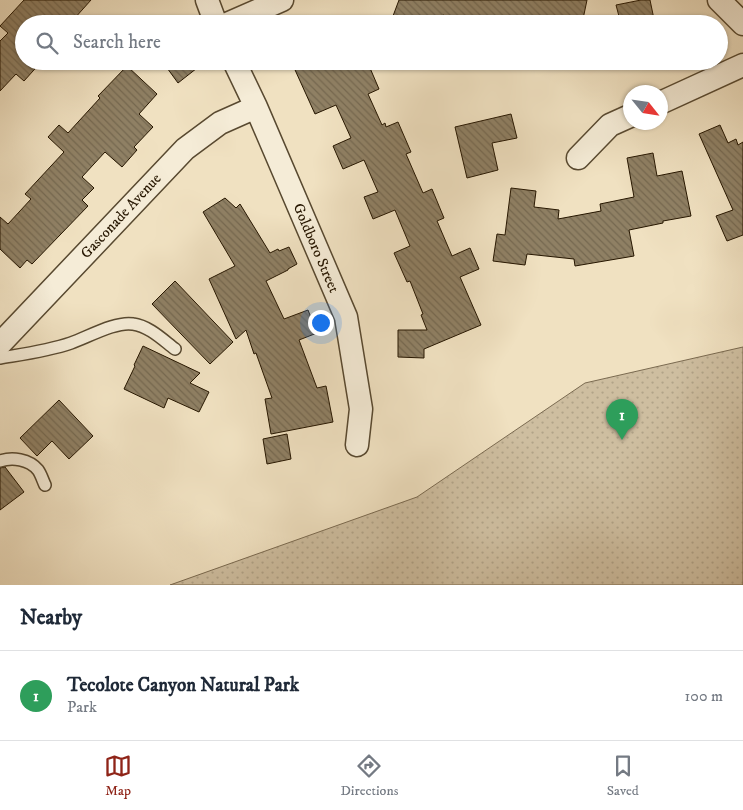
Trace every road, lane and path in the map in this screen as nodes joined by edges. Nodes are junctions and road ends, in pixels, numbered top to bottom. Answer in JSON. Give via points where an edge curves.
{"nodes":[{"id":1,"x":207,"y":0,"type":"edge"},
{"id":2,"x":282,"y":0,"type":"edge"},
{"id":3,"x":720,"y":0,"type":"edge"},
{"id":4,"x":213,"y":15,"type":"edge"},
{"id":5,"x":248,"y":15,"type":"edge"},
{"id":6,"x":743,"y":24,"type":"edge"},
{"id":7,"x":743,"y":65,"type":"edge"},
{"id":8,"x":238,"y":70,"type":"edge"},
{"id":9,"x":668,"y":99,"type":"edge"},
{"id":10,"x":256,"y":107,"type":"junction"},
{"id":11,"x":623,"y":119,"type":"edge"},
{"id":12,"x":578,"y":158,"type":"dead end"},
{"id":13,"x":0,"y":344,"type":"edge"},
{"id":14,"x":175,"y":349,"type":"dead end"},
{"id":15,"x":0,"y":358,"type":"edge"},
{"id":16,"x":357,"y":446,"type":"dead end"},
{"id":17,"x":0,"y":462,"type":"edge"},
{"id":18,"x":45,"y":486,"type":"dead end"}],
"edges":[{"from":1,"to":4,"type":"street"},
{"from":2,"to":5,"type":"street"},
{"from":3,"to":6,"type":"street"},
{"from":7,"to":9,"type":"street"},
{"from":8,"to":10,"type":"street","name":"Goldboro Street"},
{"from":10,"to":13,"type":"street","name":"Gasconade Avenue","via":[[220,123],[185,149]]},
{"from":10,"to":16,"type":"street","name":"Goldboro Street","via":[[346,317],[361,409]]},
{"from":11,"to":12,"type":"street","via":[[610,125]]},
{"from":14,"to":15,"type":"lane","via":[[141,326],[128,323],[51,348]]},
{"from":17,"to":18,"type":"lane","via":[[18,459],[28,463],[38,470]]}]}
